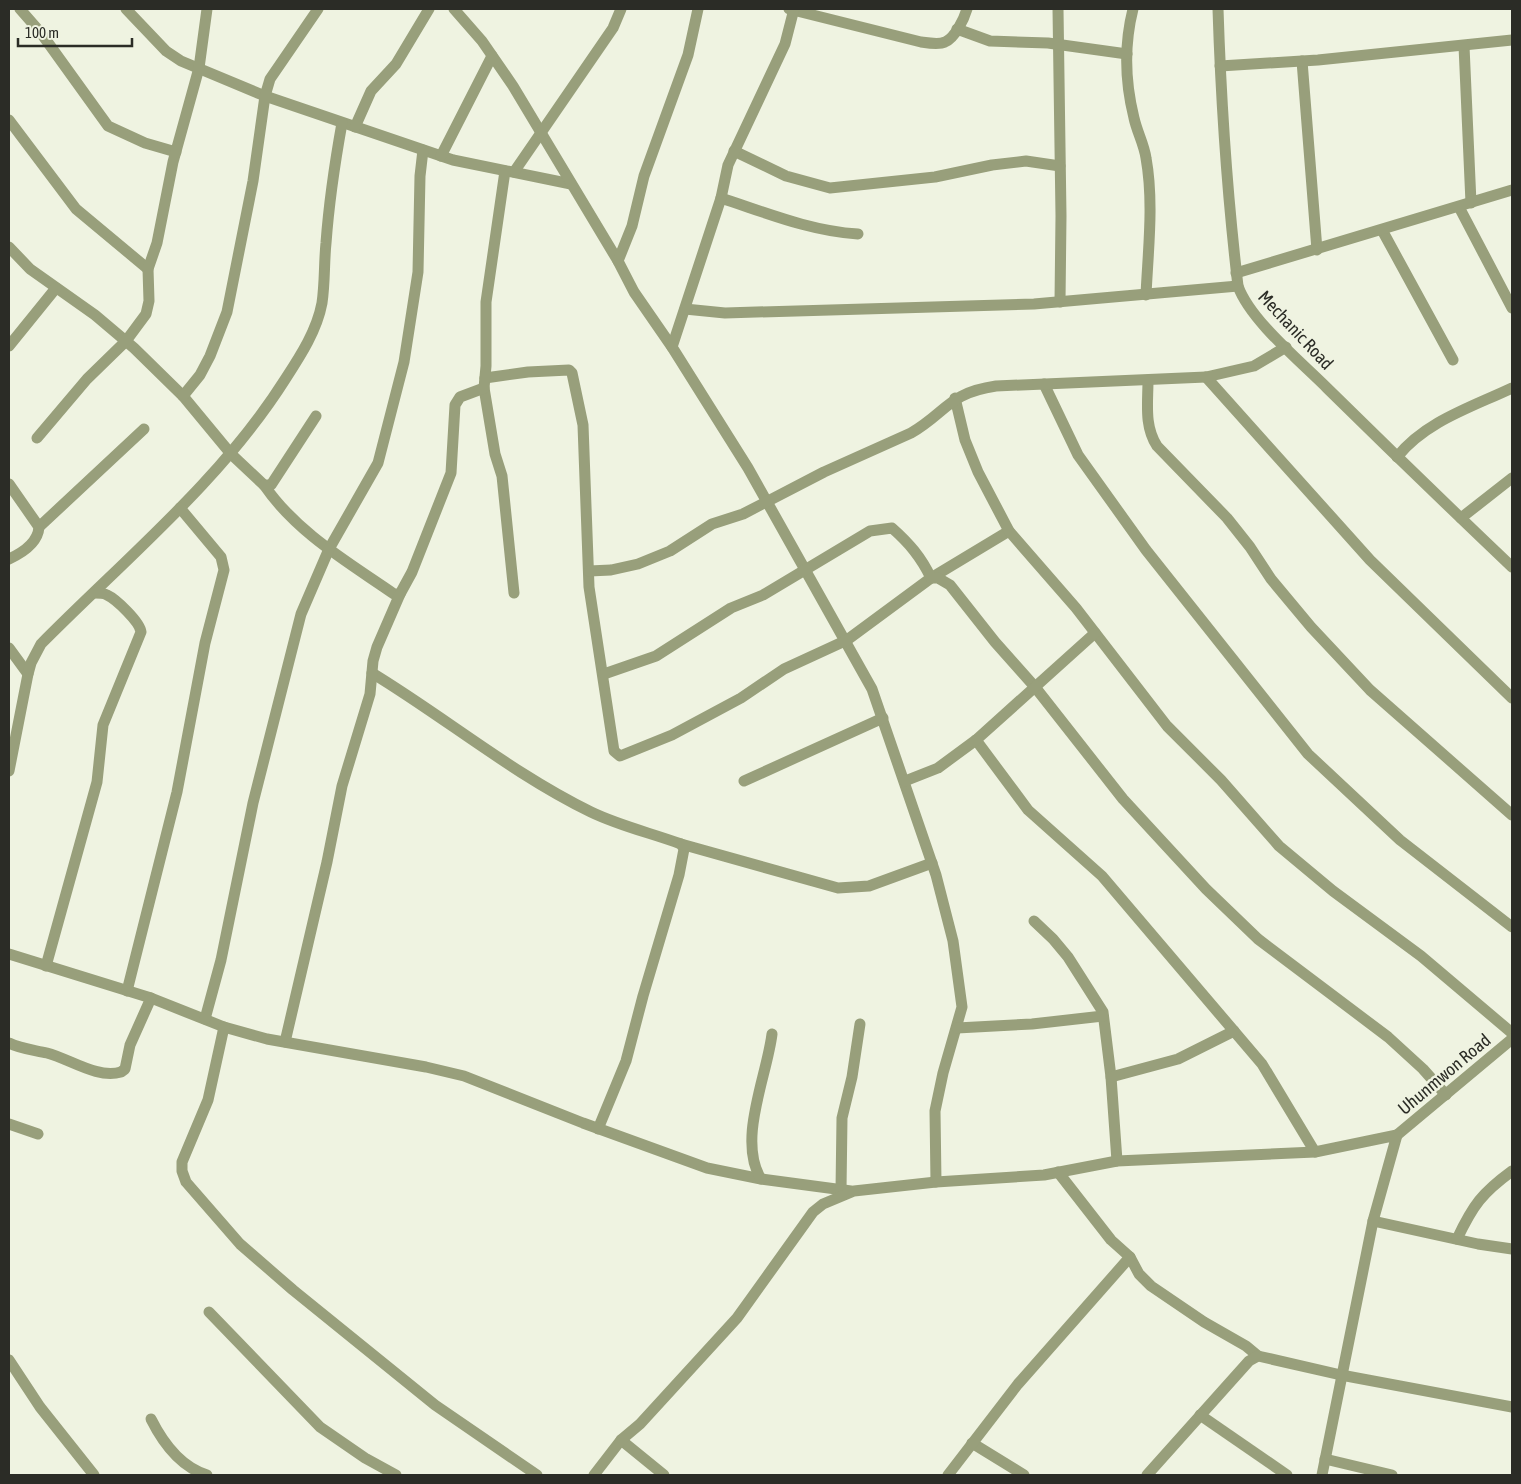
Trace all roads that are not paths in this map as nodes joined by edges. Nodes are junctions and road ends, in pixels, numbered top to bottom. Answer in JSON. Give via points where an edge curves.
{"nodes":[{"id":1,"x":20,"y":9,"type":"edge"},
{"id":2,"x":126,"y":9,"type":"edge"},
{"id":3,"x":207,"y":9,"type":"edge"},
{"id":4,"x":318,"y":9,"type":"edge"},
{"id":5,"x":430,"y":9,"type":"edge"},
{"id":6,"x":454,"y":9,"type":"edge"},
{"id":7,"x":621,"y":9,"type":"edge"},
{"id":8,"x":698,"y":9,"type":"edge"},
{"id":9,"x":792,"y":9,"type":"edge"},
{"id":10,"x":967,"y":9,"type":"edge"},
{"id":11,"x":1058,"y":9,"type":"edge"},
{"id":12,"x":1133,"y":9,"type":"edge"},
{"id":13,"x":1218,"y":9,"type":"edge"},
{"id":14,"x":957,"y":29,"type":"junction"},
{"id":15,"x":1512,"y":40,"type":"edge"},
{"id":16,"x":1058,"y":45,"type":"junction"},
{"id":17,"x":1464,"y":46,"type":"junction"},
{"id":18,"x":1127,"y":54,"type":"junction"},
{"id":19,"x":492,"y":56,"type":"junction"},
{"id":20,"x":1302,"y":61,"type":"junction"},
{"id":21,"x":1220,"y":66,"type":"junction"},
{"id":22,"x":199,"y":68,"type":"junction"},
{"id":23,"x":265,"y":96,"type":"junction"},
{"id":24,"x":9,"y":120,"type":"edge"},
{"id":25,"x":342,"y":123,"type":"junction"},
{"id":26,"x":355,"y":127,"type":"junction"},
{"id":27,"x":541,"y":134,"type":"junction"},
{"id":28,"x":423,"y":150,"type":"junction"},
{"id":29,"x":176,"y":152,"type":"junction"},
{"id":30,"x":734,"y":152,"type":"junction"},
{"id":31,"x":441,"y":156,"type":"junction"},
{"id":32,"x":1060,"y":166,"type":"junction"},
{"id":33,"x":509,"y":171,"type":"junction"},
{"id":34,"x":571,"y":184,"type":"junction"},
{"id":35,"x":1512,"y":190,"type":"edge"},
{"id":36,"x":721,"y":198,"type":"junction"},
{"id":37,"x":1471,"y":203,"type":"junction"},
{"id":38,"x":1459,"y":208,"type":"junction"},
{"id":39,"x":1382,"y":230,"type":"junction"},
{"id":40,"x":858,"y":234,"type":"dead end"},
{"id":41,"x":9,"y":247,"type":"edge"},
{"id":42,"x":1317,"y":250,"type":"junction"},
{"id":43,"x":618,"y":261,"type":"junction"},
{"id":44,"x":148,"y":268,"type":"junction"},
{"id":45,"x":1236,"y":273,"type":"junction"},
{"id":46,"x":1238,"y":286,"type":"junction"},
{"id":47,"x":56,"y":288,"type":"junction"},
{"id":48,"x":1146,"y":295,"type":"junction"},
{"id":49,"x":1060,"y":302,"type":"junction"},
{"id":50,"x":1512,"y":308,"type":"edge"},
{"id":51,"x":685,"y":309,"type":"junction"},
{"id":52,"x":126,"y":341,"type":"junction"},
{"id":53,"x":9,"y":344,"type":"edge"},
{"id":54,"x":672,"y":347,"type":"junction"},
{"id":55,"x":1286,"y":347,"type":"junction"},
{"id":56,"x":1453,"y":360,"type":"dead end"},
{"id":57,"x":1206,"y":377,"type":"junction"},
{"id":58,"x":1148,"y":380,"type":"junction"},
{"id":59,"x":484,"y":383,"type":"junction"},
{"id":60,"x":1044,"y":384,"type":"junction"},
{"id":61,"x":1512,"y":388,"type":"edge"},
{"id":62,"x":183,"y":396,"type":"junction"},
{"id":63,"x":955,"y":398,"type":"junction"},
{"id":64,"x":316,"y":416,"type":"dead end"},
{"id":65,"x":144,"y":428,"type":"dead end"},
{"id":66,"x":37,"y":438,"type":"dead end"},
{"id":67,"x":231,"y":454,"type":"junction"},
{"id":68,"x":1397,"y":456,"type":"junction"},
{"id":69,"x":1512,"y":478,"type":"edge"},
{"id":70,"x":9,"y":484,"type":"edge"},
{"id":71,"x":264,"y":485,"type":"junction"},
{"id":72,"x":766,"y":501,"type":"junction"},
{"id":73,"x":180,"y":508,"type":"junction"},
{"id":74,"x":1461,"y":518,"type":"junction"},
{"id":75,"x":39,"y":528,"type":"junction"},
{"id":76,"x":1009,"y":531,"type":"junction"},
{"id":77,"x":329,"y":549,"type":"junction"},
{"id":78,"x":9,"y":559,"type":"edge"},
{"id":79,"x":1512,"y":568,"type":"edge"},
{"id":80,"x":806,"y":570,"type":"junction"},
{"id":81,"x":589,"y":571,"type":"junction"},
{"id":82,"x":931,"y":578,"type":"junction"},
{"id":83,"x":95,"y":593,"type":"junction"},
{"id":84,"x":514,"y":593,"type":"dead end"},
{"id":85,"x":400,"y":594,"type":"junction"},
{"id":86,"x":1095,"y":633,"type":"junction"},
{"id":87,"x":846,"y":640,"type":"junction"},
{"id":88,"x":9,"y":648,"type":"edge"},
{"id":89,"x":372,"y":673,"type":"junction"},
{"id":90,"x":28,"y":674,"type":"junction"},
{"id":91,"x":604,"y":674,"type":"junction"},
{"id":92,"x":1035,"y":687,"type":"junction"},
{"id":93,"x":1512,"y":698,"type":"edge"},
{"id":94,"x":883,"y":718,"type":"junction"},
{"id":95,"x":976,"y":740,"type":"junction"},
{"id":96,"x":9,"y":771,"type":"edge"},
{"id":97,"x":744,"y":781,"type":"dead end"},
{"id":98,"x":905,"y":781,"type":"junction"},
{"id":99,"x":1512,"y":816,"type":"edge"},
{"id":100,"x":681,"y":844,"type":"junction"},
{"id":101,"x":932,"y":863,"type":"junction"},
{"id":102,"x":1034,"y":921,"type":"dead end"},
{"id":103,"x":1512,"y":927,"type":"edge"},
{"id":104,"x":9,"y":954,"type":"edge"},
{"id":105,"x":46,"y":966,"type":"junction"},
{"id":106,"x":127,"y":991,"type":"junction"},
{"id":107,"x":151,"y":998,"type":"junction"},
{"id":108,"x":1103,"y":1016,"type":"junction"},
{"id":109,"x":205,"y":1019,"type":"junction"},
{"id":110,"x":860,"y":1024,"type":"dead end"},
{"id":111,"x":224,"y":1027,"type":"junction"},
{"id":112,"x":957,"y":1028,"type":"junction"},
{"id":113,"x":1234,"y":1031,"type":"junction"},
{"id":114,"x":1512,"y":1033,"type":"edge"},
{"id":115,"x":772,"y":1034,"type":"dead end"},
{"id":116,"x":1512,"y":1039,"type":"edge"},
{"id":117,"x":285,"y":1042,"type":"junction"},
{"id":118,"x":9,"y":1043,"type":"edge"},
{"id":119,"x":1111,"y":1077,"type":"junction"},
{"id":120,"x":1446,"y":1095,"type":"junction"},
{"id":121,"x":9,"y":1124,"type":"edge"},
{"id":122,"x":598,"y":1129,"type":"junction"},
{"id":123,"x":38,"y":1134,"type":"dead end"},
{"id":124,"x":1397,"y":1135,"type":"junction"},
{"id":125,"x":1315,"y":1152,"type":"junction"},
{"id":126,"x":1117,"y":1161,"type":"junction"},
{"id":127,"x":1512,"y":1170,"type":"edge"},
{"id":128,"x":1058,"y":1172,"type":"junction"},
{"id":129,"x":761,"y":1179,"type":"junction"},
{"id":130,"x":936,"y":1182,"type":"junction"},
{"id":131,"x":841,"y":1190,"type":"junction"},
{"id":132,"x":854,"y":1191,"type":"junction"},
{"id":133,"x":1373,"y":1221,"type":"junction"},
{"id":134,"x":1457,"y":1239,"type":"junction"},
{"id":135,"x":1512,"y":1249,"type":"edge"},
{"id":136,"x":1130,"y":1257,"type":"junction"},
{"id":137,"x":209,"y":1312,"type":"dead end"},
{"id":138,"x":1258,"y":1356,"type":"junction"},
{"id":139,"x":9,"y":1360,"type":"edge"},
{"id":140,"x":1341,"y":1375,"type":"junction"},
{"id":141,"x":1512,"y":1406,"type":"edge"},
{"id":142,"x":1200,"y":1415,"type":"junction"},
{"id":143,"x":151,"y":1419,"type":"dead end"},
{"id":144,"x":621,"y":1440,"type":"junction"},
{"id":145,"x":972,"y":1444,"type":"junction"},
{"id":146,"x":1325,"y":1459,"type":"junction"},
{"id":147,"x":94,"y":1475,"type":"edge"},
{"id":148,"x":207,"y":1475,"type":"edge"},
{"id":149,"x":396,"y":1475,"type":"edge"},
{"id":150,"x":537,"y":1475,"type":"edge"},
{"id":151,"x":594,"y":1475,"type":"edge"},
{"id":152,"x":664,"y":1475,"type":"edge"},
{"id":153,"x":948,"y":1475,"type":"edge"},
{"id":154,"x":1024,"y":1475,"type":"edge"},
{"id":155,"x":1148,"y":1475,"type":"edge"},
{"id":156,"x":1287,"y":1475,"type":"edge"},
{"id":157,"x":1322,"y":1475,"type":"edge"},
{"id":158,"x":1392,"y":1475,"type":"edge"}],
"edges":[{"from":1,"to":29,"type":"street","via":[[108,126],[145,143]]},
{"from":2,"to":22,"type":"street","via":[[166,51]]},
{"from":3,"to":22,"type":"street"},
{"from":4,"to":23,"type":"street","via":[[270,79]]},
{"from":5,"to":26,"type":"street","via":[[396,64],[371,91]]},
{"from":6,"to":19,"type":"street"},
{"from":7,"to":27,"type":"street","via":[[612,28]]},
{"from":8,"to":43,"type":"street","via":[[688,54],[644,176],[632,226]]},
{"from":9,"to":14,"type":"street","via":[[921,42],[945,43]]},
{"from":9,"to":30,"type":"street","via":[[785,44]]},
{"from":10,"to":14,"type":"street"},
{"from":11,"to":16,"type":"street"},
{"from":12,"to":18,"type":"street"},
{"from":13,"to":21,"type":"street","name":"Mechanic Road"},
{"from":14,"to":16,"type":"street","via":[[990,41],[1018,40]]},
{"from":15,"to":17,"type":"street"},
{"from":16,"to":18,"type":"street"},
{"from":16,"to":32,"type":"street"},
{"from":17,"to":20,"type":"street"},
{"from":17,"to":37,"type":"street"},
{"from":18,"to":48,"type":"street","via":[[1128,84],[1146,159],[1149,197]]},
{"from":19,"to":27,"type":"street"},
{"from":19,"to":31,"type":"street"},
{"from":20,"to":21,"type":"street"},
{"from":20,"to":42,"type":"street"},
{"from":21,"to":45,"type":"street","name":"Mechanic Road","via":[[1222,132]]},
{"from":22,"to":23,"type":"street"},
{"from":22,"to":29,"type":"street"},
{"from":23,"to":25,"type":"street"},
{"from":23,"to":62,"type":"street","via":[[253,181],[227,312],[210,356]]},
{"from":24,"to":44,"type":"street","via":[[76,209]]},
{"from":25,"to":26,"type":"street"},
{"from":25,"to":67,"type":"street","via":[[333,171],[322,303],[300,357],[273,400]]},
{"from":26,"to":28,"type":"street"},
{"from":27,"to":33,"type":"street"},
{"from":27,"to":34,"type":"street"},
{"from":28,"to":31,"type":"street"},
{"from":28,"to":77,"type":"street","via":[[418,272],[404,362],[378,463]]},
{"from":29,"to":44,"type":"street","via":[[157,243]]},
{"from":30,"to":32,"type":"street","via":[[786,176],[830,188],[934,177],[1026,161]]},
{"from":30,"to":36,"type":"street"},
{"from":31,"to":33,"type":"street"},
{"from":32,"to":49,"type":"street"},
{"from":33,"to":34,"type":"street"},
{"from":33,"to":59,"type":"street","via":[[486,302]]},
{"from":34,"to":43,"type":"street"},
{"from":35,"to":37,"type":"street"},
{"from":36,"to":40,"type":"street","via":[[805,226]]},
{"from":36,"to":51,"type":"street"},
{"from":37,"to":38,"type":"street"},
{"from":38,"to":39,"type":"street"},
{"from":38,"to":50,"type":"street"},
{"from":39,"to":42,"type":"street"},
{"from":39,"to":56,"type":"street"},
{"from":41,"to":47,"type":"street","via":[[30,269]]},
{"from":42,"to":45,"type":"street"},
{"from":43,"to":54,"type":"street","via":[[634,292]]},
{"from":44,"to":52,"type":"street","via":[[146,314]]},
{"from":45,"to":46,"type":"street","name":"Mechanic Road"},
{"from":46,"to":48,"type":"street"},
{"from":46,"to":55,"type":"street","name":"Mechanic Road","via":[[1249,308]]},
{"from":47,"to":52,"type":"street"},
{"from":47,"to":53,"type":"street"},
{"from":48,"to":49,"type":"street"},
{"from":49,"to":51,"type":"street","via":[[725,314]]},
{"from":51,"to":54,"type":"street"},
{"from":52,"to":62,"type":"street"},
{"from":52,"to":66,"type":"street","via":[[87,379]]},
{"from":54,"to":72,"type":"street"},
{"from":55,"to":57,"type":"street","via":[[1254,366]]},
{"from":55,"to":68,"type":"street","name":"Mechanic Road"},
{"from":57,"to":58,"type":"street"},
{"from":57,"to":93,"type":"street","via":[[1370,560]]},
{"from":58,"to":60,"type":"street"},
{"from":58,"to":99,"type":"street","via":[[1147,424],[1157,446],[1228,518],[1271,579],[1370,690]]},
{"from":59,"to":81,"type":"street","via":[[528,372],[569,370],[572,373],[583,425]]},
{"from":59,"to":84,"type":"street","via":[[495,454],[502,476]]},
{"from":59,"to":85,"type":"street","via":[[460,397],[455,405],[451,473],[412,572]]},
{"from":60,"to":63,"type":"street","via":[[981,388]]},
{"from":60,"to":103,"type":"street","via":[[1078,455],[1146,550],[1308,754],[1400,840]]},
{"from":61,"to":68,"type":"street","via":[[1428,428]]},
{"from":62,"to":67,"type":"street"},
{"from":63,"to":72,"type":"street","via":[[911,433]]},
{"from":63,"to":76,"type":"street","via":[[965,440]]},
{"from":64,"to":71,"type":"street","via":[[271,485]]},
{"from":65,"to":75,"type":"street"},
{"from":67,"to":71,"type":"street"},
{"from":67,"to":73,"type":"street"},
{"from":68,"to":74,"type":"street","name":"Mechanic Road"},
{"from":69,"to":74,"type":"street"},
{"from":70,"to":75,"type":"street"},
{"from":71,"to":77,"type":"street","via":[[284,512]]},
{"from":72,"to":80,"type":"street"},
{"from":72,"to":81,"type":"street","via":[[744,514],[712,524],[670,551],[638,564]]},
{"from":73,"to":83,"type":"street"},
{"from":73,"to":106,"type":"street","via":[[221,557],[224,570],[205,643],[177,792]]},
{"from":74,"to":79,"type":"street","name":"Mechanic Road"},
{"from":75,"to":78,"type":"street","via":[[39,534],[23,553]]},
{"from":76,"to":82,"type":"street"},
{"from":76,"to":86,"type":"street"},
{"from":77,"to":85,"type":"street","via":[[394,594]]},
{"from":77,"to":109,"type":"street","via":[[301,614],[253,803],[221,960]]},
{"from":80,"to":82,"type":"street","via":[[870,531],[892,528],[907,540]]},
{"from":80,"to":87,"type":"street"},
{"from":80,"to":91,"type":"street","via":[[763,595],[731,608],[656,656]]},
{"from":81,"to":91,"type":"street"},
{"from":82,"to":87,"type":"street"},
{"from":82,"to":92,"type":"street","via":[[950,585]]},
{"from":83,"to":90,"type":"street","via":[[41,644]]},
{"from":83,"to":105,"type":"street","via":[[111,598],[139,623],[141,632],[103,725],[97,782]]},
{"from":85,"to":89,"type":"street","via":[[377,646]]},
{"from":86,"to":92,"type":"street"},
{"from":86,"to":114,"type":"street","via":[[1167,726],[1279,846],[1333,891],[1421,956]]},
{"from":87,"to":91,"type":"street","via":[[784,669],[741,698],[672,735],[620,756],[612,744]]},
{"from":87,"to":94,"type":"street","via":[[865,674]]},
{"from":88,"to":90,"type":"street"},
{"from":89,"to":100,"type":"street","via":[[488,751],[589,811],[620,826]]},
{"from":89,"to":117,"type":"street","via":[[369,697],[342,786]]},
{"from":90,"to":96,"type":"street"},
{"from":92,"to":95,"type":"street"},
{"from":92,"to":120,"type":"street","via":[[1123,798],[1206,888],[1264,944],[1388,1037]]},
{"from":94,"to":97,"type":"street"},
{"from":94,"to":98,"type":"street"},
{"from":95,"to":98,"type":"street","via":[[938,768]]},
{"from":95,"to":113,"type":"street","via":[[1028,810],[1102,876]]},
{"from":98,"to":101,"type":"street"},
{"from":100,"to":101,"type":"street","via":[[838,888],[869,886]]},
{"from":100,"to":122,"type":"street","via":[[684,856],[642,996],[628,1056]]},
{"from":101,"to":112,"type":"street","via":[[953,941],[962,1007]]},
{"from":102,"to":108,"type":"street","via":[[1068,958],[1100,1005]]},
{"from":104,"to":105,"type":"street"},
{"from":105,"to":106,"type":"street"},
{"from":106,"to":107,"type":"street"},
{"from":107,"to":109,"type":"street"},
{"from":107,"to":118,"type":"street","via":[[122,1072],[98,1072]]},
{"from":108,"to":112,"type":"street"},
{"from":108,"to":119,"type":"street"},
{"from":109,"to":111,"type":"street"},
{"from":110,"to":131,"type":"street","via":[[842,1118]]},
{"from":111,"to":117,"type":"street"},
{"from":111,"to":150,"type":"street","via":[[208,1100],[182,1162],[186,1182],[240,1244],[293,1290],[435,1405]]},
{"from":112,"to":130,"type":"street","via":[[943,1073],[936,1111]]},
{"from":113,"to":119,"type":"street","via":[[1178,1059]]},
{"from":113,"to":125,"type":"street","via":[[1262,1064]]},
{"from":115,"to":129,"type":"street","via":[[755,1110],[752,1163]]},
{"from":116,"to":120,"type":"street","name":"Uhunmwon Road"},
{"from":117,"to":122,"type":"street","via":[[464,1076]]},
{"from":119,"to":126,"type":"street"},
{"from":120,"to":124,"type":"street","name":"Uhunmwon Road"},
{"from":121,"to":123,"type":"street"},
{"from":122,"to":129,"type":"street","via":[[707,1168]]},
{"from":124,"to":125,"type":"street"},
{"from":124,"to":133,"type":"street"},
{"from":125,"to":126,"type":"street"},
{"from":126,"to":128,"type":"street"},
{"from":127,"to":134,"type":"street","via":[[1482,1194]]},
{"from":128,"to":130,"type":"street"},
{"from":128,"to":136,"type":"street","via":[[1112,1240]]},
{"from":129,"to":131,"type":"street"},
{"from":130,"to":132,"type":"street"},
{"from":131,"to":132,"type":"street"},
{"from":132,"to":144,"type":"street","via":[[823,1204],[813,1212],[737,1318],[640,1424]]},
{"from":133,"to":134,"type":"street"},
{"from":133,"to":140,"type":"street"},
{"from":134,"to":135,"type":"street"},
{"from":136,"to":138,"type":"street","via":[[1150,1286]]},
{"from":136,"to":145,"type":"street","via":[[1018,1384]]},
{"from":137,"to":149,"type":"street","via":[[320,1428]]},
{"from":138,"to":140,"type":"street"},
{"from":138,"to":142,"type":"street","via":[[1249,1360]]},
{"from":139,"to":147,"type":"street","via":[[40,1407]]},
{"from":140,"to":141,"type":"street"},
{"from":140,"to":146,"type":"street"},
{"from":142,"to":155,"type":"street"},
{"from":142,"to":156,"type":"street"},
{"from":143,"to":148,"type":"street","via":[[160,1436],[184,1463]]},
{"from":144,"to":151,"type":"street"},
{"from":144,"to":152,"type":"street"},
{"from":145,"to":153,"type":"street"},
{"from":145,"to":154,"type":"street"},
{"from":146,"to":157,"type":"street"},
{"from":146,"to":158,"type":"street"}]}
